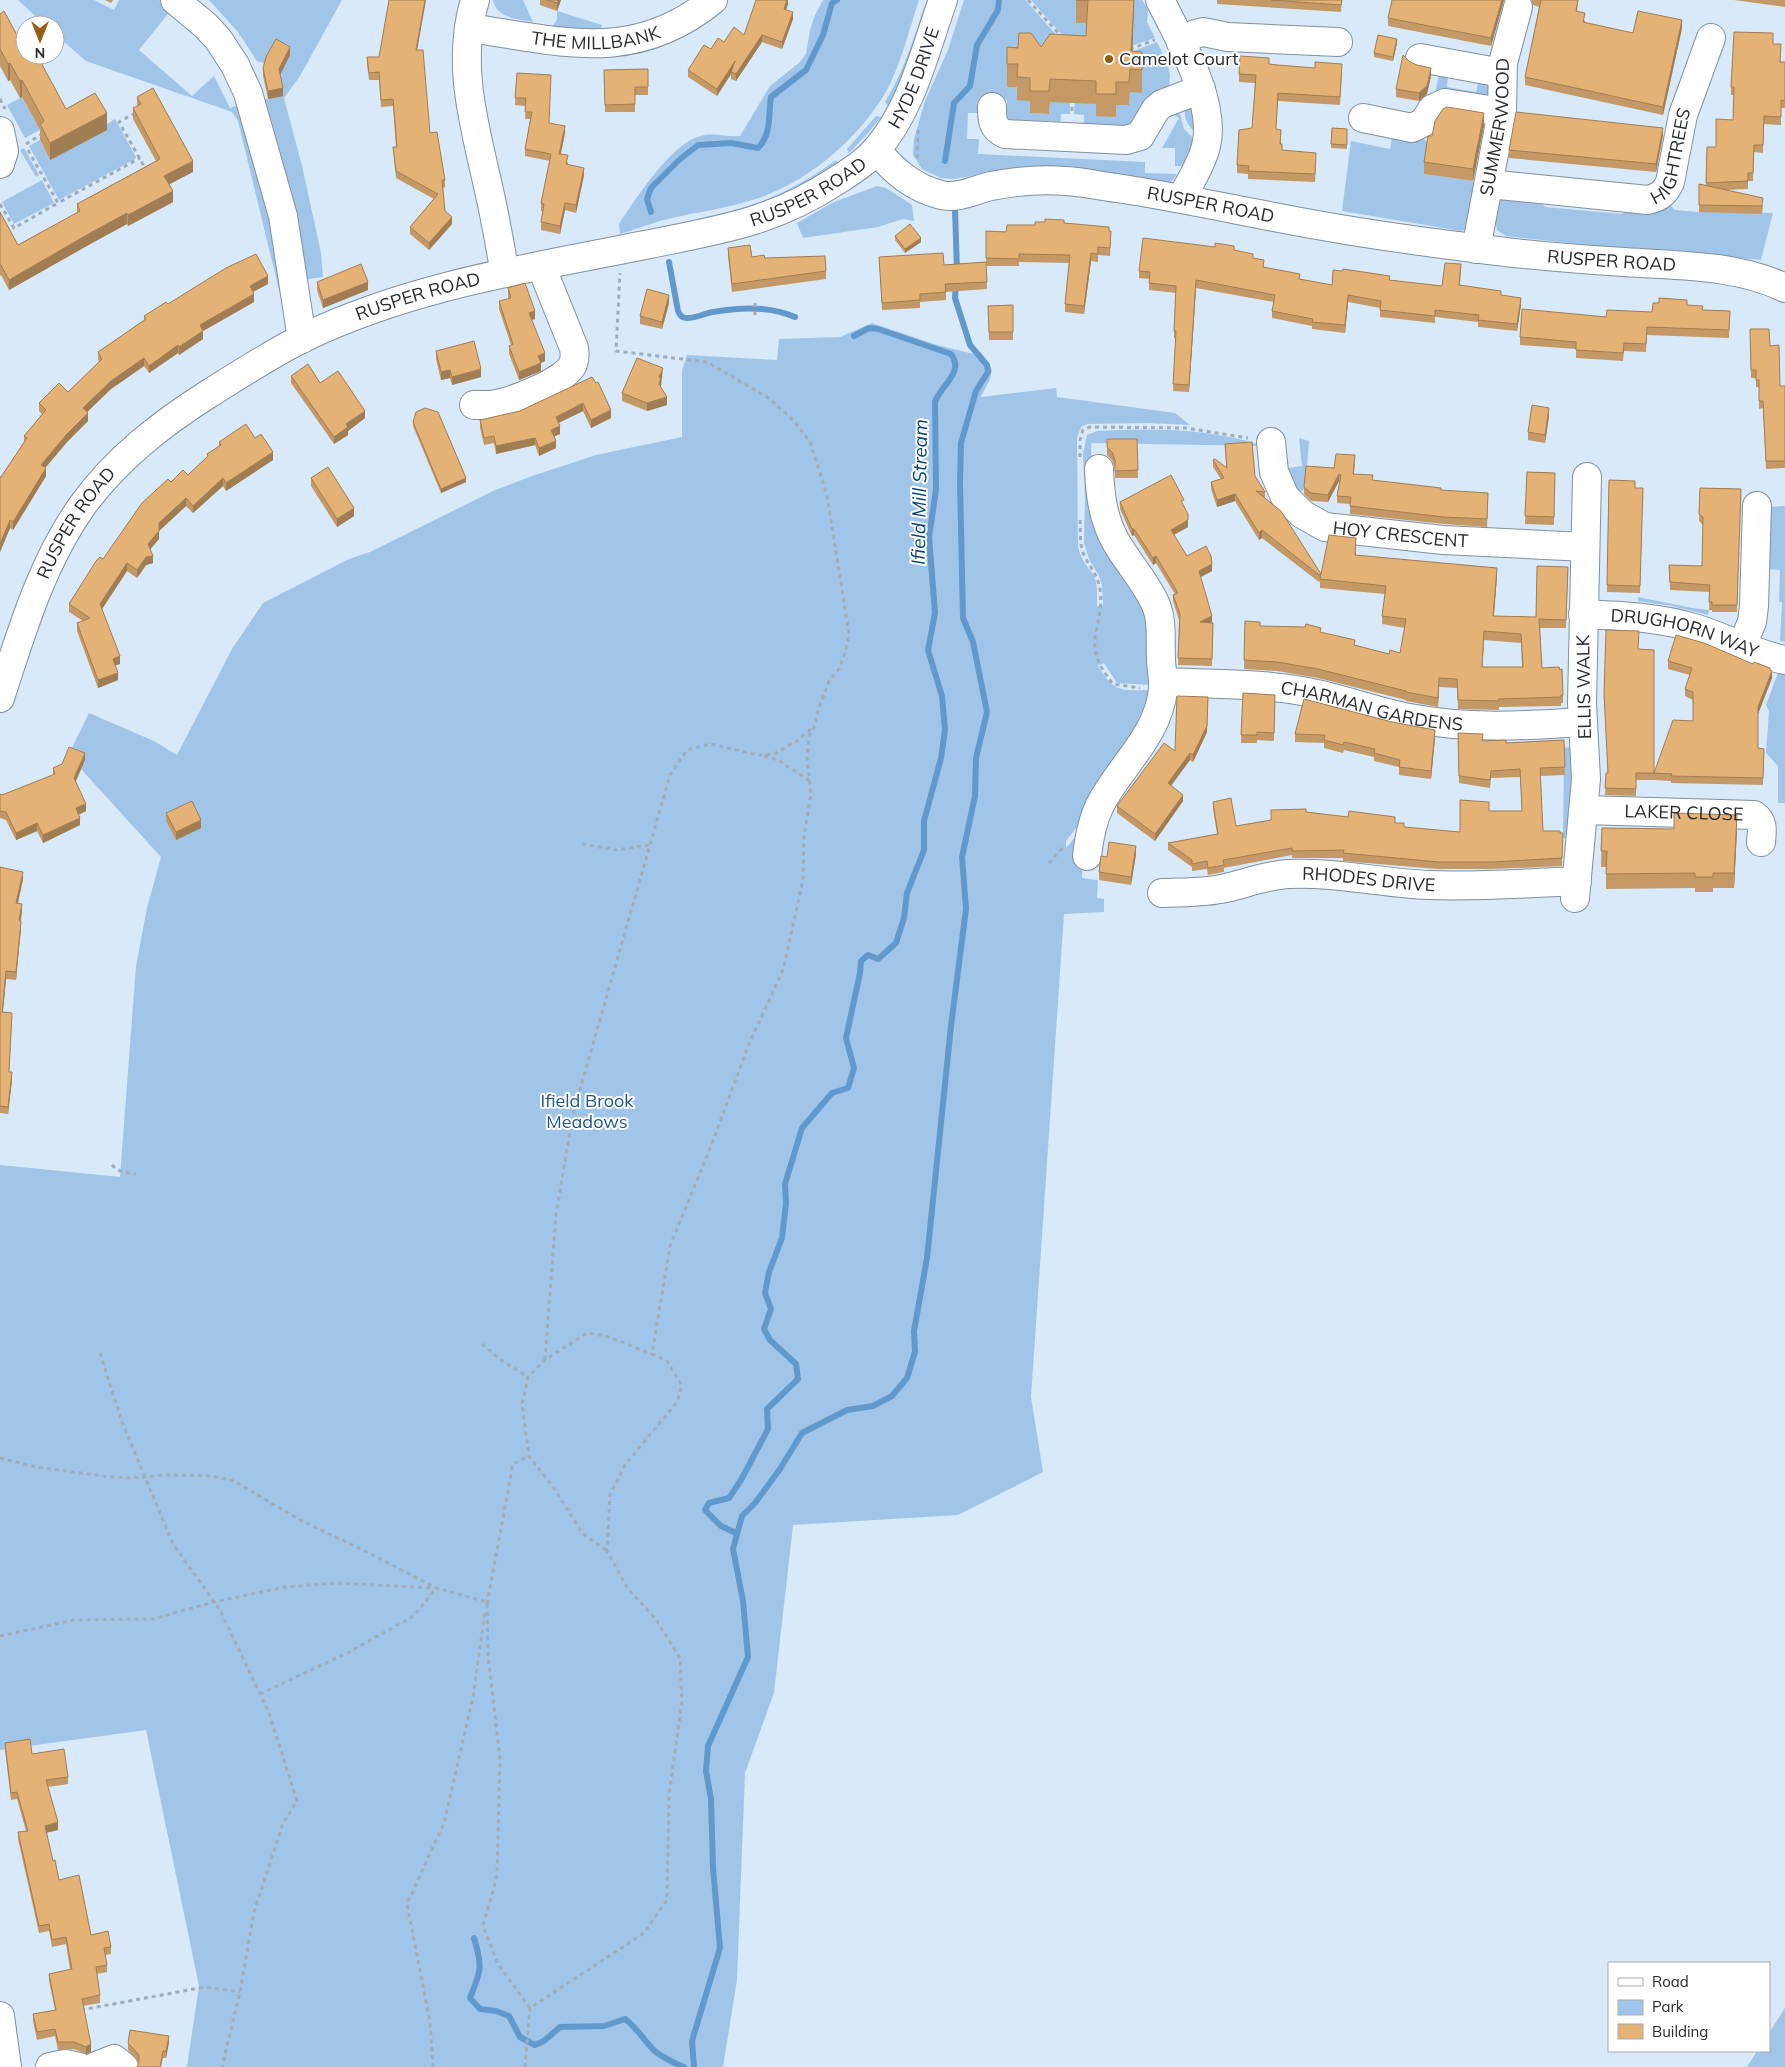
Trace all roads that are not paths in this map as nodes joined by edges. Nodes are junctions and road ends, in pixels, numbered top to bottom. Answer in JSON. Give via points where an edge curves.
{"nodes":[{"id":1,"x":176,"y":0,"type":"edge"},
{"id":2,"x":475,"y":0,"type":"edge"},
{"id":3,"x":713,"y":0,"type":"edge"},
{"id":4,"x":943,"y":0,"type":"edge"},
{"id":5,"x":1160,"y":0,"type":"edge"},
{"id":6,"x":1518,"y":7,"type":"dead end"},
{"id":7,"x":469,"y":28,"type":"junction"},
{"id":8,"x":1711,"y":38,"type":"dead end"},
{"id":9,"x":1169,"y":41,"type":"junction"},
{"id":10,"x":1338,"y":42,"type":"dead end"},
{"id":11,"x":1420,"y":58,"type":"dead end"},
{"id":12,"x":1502,"y":73,"type":"junction"},
{"id":13,"x":1201,"y":90,"type":"junction"},
{"id":14,"x":992,"y":107,"type":"dead end"},
{"id":15,"x":1502,"y":112,"type":"junction"},
{"id":16,"x":1363,"y":118,"type":"dead end"},
{"id":17,"x":876,"y":150,"type":"junction"},
{"id":18,"x":1489,"y":184,"type":"junction"},
{"id":19,"x":1182,"y":198,"type":"junction"},
{"id":20,"x":1476,"y":248,"type":"junction"},
{"id":21,"x":541,"y":266,"type":"junction"},
{"id":22,"x":505,"y":273,"type":"junction"},
{"id":23,"x":1785,"y":288,"type":"edge"},
{"id":24,"x":302,"y":339,"type":"junction"},
{"id":25,"x":474,"y":405,"type":"dead end"},
{"id":26,"x":1271,"y":442,"type":"road end"},
{"id":27,"x":1090,"y":466,"type":"road end"},
{"id":28,"x":1587,"y":477,"type":"dead end"},
{"id":29,"x":1757,"y":506,"type":"dead end"},
{"id":30,"x":1585,"y":547,"type":"junction"},
{"id":31,"x":1583,"y":614,"type":"junction"},
{"id":32,"x":1742,"y":645,"type":"junction"},
{"id":33,"x":1785,"y":660,"type":"edge"},
{"id":34,"x":2,"y":685,"type":"edge"},
{"id":35,"x":1163,"y":686,"type":"junction"},
{"id":36,"x":1582,"y":722,"type":"junction"},
{"id":37,"x":1584,"y":810,"type":"junction"},
{"id":38,"x":1761,"y":842,"type":"dead end"},
{"id":39,"x":1087,"y":856,"type":"dead end"},
{"id":40,"x":1576,"y":889,"type":"joint"},
{"id":41,"x":1162,"y":893,"type":"dead end"},
{"id":42,"x":0,"y":2016,"type":"edge"},
{"id":43,"x":7,"y":2067,"type":"edge"},
{"id":44,"x":50,"y":2067,"type":"edge"},
{"id":45,"x":79,"y":2067,"type":"edge"},
{"id":46,"x":94,"y":2067,"type":"edge"},
{"id":47,"x":124,"y":2067,"type":"edge"}],
"edges":[{"from":1,"to":24,"type":"street","via":[[218,40],[248,93],[283,216]]},
{"from":2,"to":7,"type":"street"},
{"from":3,"to":7,"type":"street","name":"THE MILLBANK","via":[[681,23],[654,35],[622,42],[567,42]]},
{"from":4,"to":17,"type":"street","name":"HYDE DRIVE","via":[[910,94]]},
{"from":5,"to":9,"type":"street"},
{"from":6,"to":12,"type":"street","name":"SUMMERWOOD"},
{"from":7,"to":22,"type":"street","via":[[467,90]]},
{"from":8,"to":18,"type":"street","name":"HIGHTREES","via":[[1683,115],[1670,182],[1658,198],[1648,200]]},
{"from":9,"to":10,"type":"street","via":[[1203,32],[1228,37]]},
{"from":9,"to":13,"type":"street"},
{"from":11,"to":12,"type":"street"},
{"from":12,"to":15,"type":"street","name":"SUMMERWOOD"},
{"from":13,"to":14,"type":"street","via":[[1162,104],[1140,136],[1126,140],[1005,134],[994,125]]},
{"from":13,"to":19,"type":"street","via":[[1208,118],[1207,144]]},
{"from":15,"to":16,"type":"street","via":[[1445,103],[1432,109],[1424,122],[1412,128]]},
{"from":15,"to":18,"type":"street","name":"SUMMERWOOD"},
{"from":17,"to":19,"type":"street","name":"RUSPER ROAD","via":[[910,182],[944,196],[1039,180],[1068,181]]},
{"from":17,"to":21,"type":"street","name":"RUSPER ROAD","via":[[819,192],[769,216],[732,228]]},
{"from":18,"to":20,"type":"street","name":"SUMMERWOOD"},
{"from":19,"to":20,"type":"street","name":"RUSPER ROAD","via":[[1360,233]]},
{"from":20,"to":23,"type":"street","name":"RUSPER ROAD","via":[[1742,272]]},
{"from":21,"to":22,"type":"street","name":"RUSPER ROAD"},
{"from":21,"to":25,"type":"street","via":[[574,348],[573,365],[554,381],[521,396],[491,405]]},
{"from":22,"to":24,"type":"street","name":"RUSPER ROAD","via":[[416,296]]},
{"from":24,"to":34,"type":"street","name":"RUSPER ROAD","via":[[180,412],[139,444],[106,476],[82,506],[47,566]]},
{"from":26,"to":30,"type":"street","name":"HOY CRESCENT","via":[[1274,472],[1285,497],[1302,514],[1325,527],[1443,540]]},
{"from":27,"to":35,"type":"street","via":[[1105,519],[1156,604],[1161,627]]},
{"from":28,"to":30,"type":"street","name":"ELLIS WALK"},
{"from":29,"to":32,"type":"street","via":[[1754,606],[1750,628]]},
{"from":30,"to":31,"type":"street","name":"ELLIS WALK"},
{"from":31,"to":32,"type":"street","name":"DRUGHORN WAY","via":[[1669,621]]},
{"from":31,"to":36,"type":"street","name":"ELLIS WALK"},
{"from":32,"to":33,"type":"street","name":"DRUGHORN WAY"},
{"from":35,"to":36,"type":"street","name":"CHARMAN GARDENS","via":[[1271,686],[1408,718],[1484,726]]},
{"from":35,"to":39,"type":"street","via":[[1150,730],[1100,804],[1089,837]]},
{"from":36,"to":37,"type":"street","name":"ELLIS WALK","via":[[1586,761]]},
{"from":37,"to":38,"type":"street","name":"LAKER CLOSE","via":[[1754,815],[1760,819]]},
{"from":37,"to":40,"type":"street","name":"ELLIS WALK"},
{"from":40,"to":41,"type":"street","name":"RHODES DRIVE","via":[[1430,885],[1321,873],[1286,874],[1204,892]]},
{"from":42,"to":43,"type":"street"},
{"from":44,"to":45,"type":"street","via":[[65,2064]]},
{"from":46,"to":47,"type":"street","via":[[114,2059]]}]}
